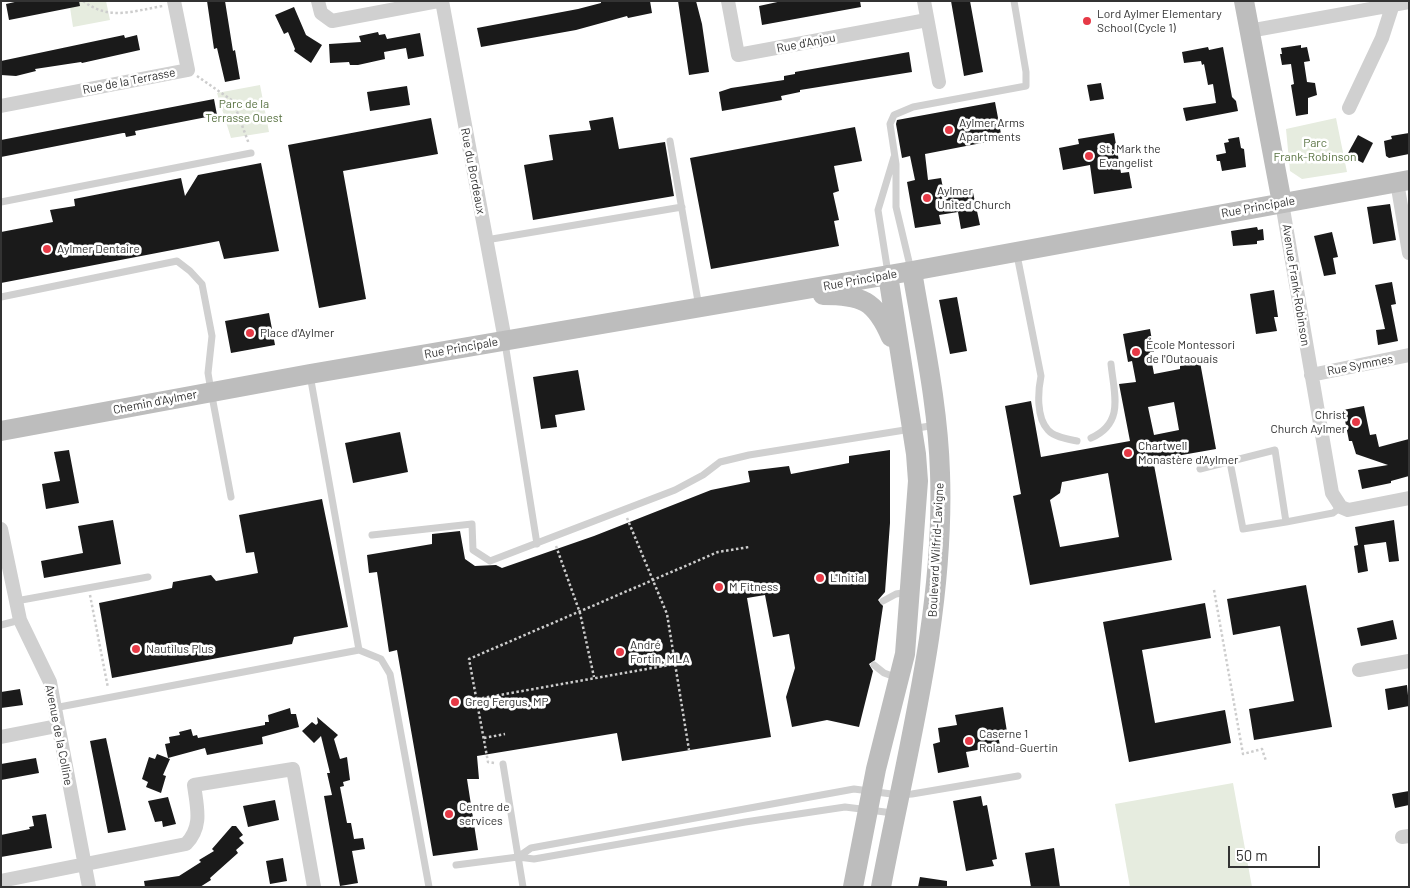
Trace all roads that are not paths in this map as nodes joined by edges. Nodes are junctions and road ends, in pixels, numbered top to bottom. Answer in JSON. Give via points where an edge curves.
{"nodes":[{"id":1,"x":318,"y":1,"type":"edge"},
{"id":2,"x":438,"y":1,"type":"edge"},
{"id":3,"x":442,"y":1,"type":"edge"},
{"id":4,"x":728,"y":1,"type":"edge"},
{"id":5,"x":924,"y":1,"type":"edge"},
{"id":6,"x":1014,"y":1,"type":"edge"},
{"id":7,"x":1244,"y":1,"type":"edge"},
{"id":8,"x":175,"y":2,"type":"edge"},
{"id":9,"x":1409,"y":2,"type":"edge"},
{"id":10,"x":1394,"y":3,"type":"edge"},
{"id":11,"x":928,"y":20,"type":"junction"},
{"id":12,"x":1250,"y":31,"type":"junction"},
{"id":13,"x":939,"y":82,"type":"dead end"},
{"id":14,"x":1,"y":106,"type":"edge"},
{"id":15,"x":1349,"y":108,"type":"dead end"},
{"id":16,"x":670,"y":141,"type":"dead end"},
{"id":17,"x":251,"y":153,"type":"road end"},
{"id":18,"x":895,"y":154,"type":"junction"},
{"id":19,"x":1403,"y":181,"type":"edge"},
{"id":20,"x":1,"y":202,"type":"edge"},
{"id":21,"x":1282,"y":203,"type":"junction"},
{"id":22,"x":682,"y":207,"type":"junction"},
{"id":23,"x":486,"y":240,"type":"junction"},
{"id":24,"x":1016,"y":252,"type":"junction"},
{"id":25,"x":1409,"y":253,"type":"edge"},
{"id":26,"x":912,"y":271,"type":"junction"},
{"id":27,"x":888,"y":275,"type":"junction"},
{"id":28,"x":773,"y":295,"type":"junction"},
{"id":29,"x":1,"y":297,"type":"edge"},
{"id":30,"x":700,"y":307,"type":"junction"},
{"id":31,"x":504,"y":340,"type":"junction"},
{"id":32,"x":1409,"y":355,"type":"edge"},
{"id":33,"x":1111,"y":364,"type":"dead end"},
{"id":34,"x":902,"y":370,"type":"junction"},
{"id":35,"x":310,"y":374,"type":"junction"},
{"id":36,"x":1311,"y":375,"type":"junction"},
{"id":37,"x":211,"y":391,"type":"junction"},
{"id":38,"x":938,"y":425,"type":"junction"},
{"id":39,"x":913,"y":429,"type":"junction"},
{"id":40,"x":1,"y":431,"type":"edge"},
{"id":41,"x":1091,"y":438,"type":"dead end"},
{"id":42,"x":1077,"y":441,"type":"dead end"},
{"id":43,"x":1230,"y":462,"type":"junction"},
{"id":44,"x":1200,"y":469,"type":"dead end"},
{"id":45,"x":231,"y":497,"type":"dead end"},
{"id":46,"x":1409,"y":498,"type":"edge"},
{"id":47,"x":1341,"y":508,"type":"junction"},
{"id":48,"x":1286,"y":522,"type":"junction"},
{"id":49,"x":1,"y":529,"type":"edge"},
{"id":50,"x":372,"y":535,"type":"dead end"},
{"id":51,"x":537,"y":544,"type":"junction"},
{"id":52,"x":148,"y":577,"type":"dead end"},
{"id":53,"x":911,"y":592,"type":"junction"},
{"id":54,"x":16,"y":601,"type":"junction"},
{"id":55,"x":884,"y":601,"type":"dead end"},
{"id":56,"x":20,"y":620,"type":"junction"},
{"id":57,"x":1,"y":625,"type":"edge"},
{"id":58,"x":359,"y":650,"type":"junction"},
{"id":59,"x":1409,"y":661,"type":"edge"},
{"id":60,"x":874,"y":665,"type":"dead end"},
{"id":61,"x":1359,"y":670,"type":"dead end"},
{"id":62,"x":900,"y":678,"type":"junction"},
{"id":63,"x":54,"y":708,"type":"junction"},
{"id":64,"x":58,"y":726,"type":"junction"},
{"id":65,"x":1,"y":737,"type":"edge"},
{"id":66,"x":503,"y":764,"type":"road end"},
{"id":67,"x":1018,"y":776,"type":"dead end"},
{"id":68,"x":871,"y":800,"type":"junction"},
{"id":69,"x":898,"y":804,"type":"junction"},
{"id":70,"x":518,"y":857,"type":"junction"},
{"id":71,"x":84,"y":865,"type":"junction"},
{"id":72,"x":456,"y":865,"type":"dead end"},
{"id":73,"x":1,"y":881,"type":"edge"},
{"id":74,"x":88,"y":887,"type":"edge"},
{"id":75,"x":314,"y":887,"type":"edge"},
{"id":76,"x":429,"y":887,"type":"edge"},
{"id":77,"x":522,"y":887,"type":"edge"},
{"id":78,"x":854,"y":887,"type":"edge"},
{"id":79,"x":881,"y":887,"type":"edge"}],
"edges":[{"from":1,"to":2,"type":"street","via":[[321,13],[332,21]]},
{"from":3,"to":23,"type":"street","name":"Rue du Bordeaux"},
{"from":4,"to":11,"type":"street","name":"Rue d'Anjou","via":[[738,55]]},
{"from":5,"to":11,"type":"street"},
{"from":6,"to":18,"type":"lane","via":[[1026,86],[901,111],[894,115],[890,124]]},
{"from":7,"to":12,"type":"main road","name":"Avenue Frank-Robinson"},
{"from":8,"to":14,"type":"street","name":"Rue de la Terrasse","via":[[188,70]]},
{"from":9,"to":10,"type":"street"},
{"from":10,"to":12,"type":"street"},
{"from":10,"to":15,"type":"street","via":[[1382,38]]},
{"from":11,"to":13,"type":"street"},
{"from":12,"to":21,"type":"main road","name":"Avenue Frank-Robinson"},
{"from":16,"to":22,"type":"lane"},
{"from":17,"to":20,"type":"lane"},
{"from":18,"to":26,"type":"lane","via":[[896,207]]},
{"from":18,"to":27,"type":"lane","via":[[878,210]]},
{"from":19,"to":21,"type":"main road","name":"Rue Principale"},
{"from":19,"to":25,"type":"street"},
{"from":21,"to":24,"type":"main road","name":"Rue Principale"},
{"from":21,"to":36,"type":"street","name":"Avenue Frank-Robinson"},
{"from":22,"to":23,"type":"lane"},
{"from":22,"to":30,"type":"lane"},
{"from":23,"to":31,"type":"street","name":"Rue du Bordeaux"},
{"from":24,"to":26,"type":"main road","name":"Rue Principale"},
{"from":24,"to":42,"type":"lane","via":[[1042,376],[1038,393],[1041,412],[1047,429],[1060,437]]},
{"from":26,"to":27,"type":"main road","name":"Rue Principale"},
{"from":26,"to":38,"type":"main road","name":"Boulevard Wilfrid-Lavigne"},
{"from":27,"to":28,"type":"main road","name":"Rue Principale"},
{"from":27,"to":34,"type":"main road","name":"Boulevard Wilfrid-Lavigne"},
{"from":28,"to":30,"type":"main road","name":"Rue Principale"},
{"from":28,"to":34,"type":"main road","via":[[845,296],[870,304],[886,325]]},
{"from":29,"to":37,"type":"lane","via":[[176,261],[202,284],[212,336],[208,373]]},
{"from":30,"to":31,"type":"main road","name":"Rue Principale"},
{"from":31,"to":35,"type":"main road","name":"Rue Principale"},
{"from":31,"to":51,"type":"lane"},
{"from":32,"to":36,"type":"street","name":"Rue Symmes"},
{"from":33,"to":41,"type":"lane","via":[[1116,405],[1112,422]]},
{"from":34,"to":39,"type":"main road","name":"Boulevard Wilfrid-Lavigne"},
{"from":35,"to":37,"type":"main road","name":"Chemin d'Aylmer"},
{"from":35,"to":58,"type":"lane"},
{"from":36,"to":47,"type":"street","name":"Avenue Frank-Robinson","via":[[1332,493]]},
{"from":37,"to":40,"type":"main road","name":"Chemin d'Aylmer"},
{"from":37,"to":45,"type":"lane"},
{"from":38,"to":39,"type":"lane"},
{"from":38,"to":69,"type":"main road","name":"Boulevard Wilfrid-Lavigne","via":[[940,527],[934,600]]},
{"from":39,"to":51,"type":"lane","via":[[720,462],[675,490]]},
{"from":39,"to":53,"type":"main road","name":"Boulevard Wilfrid-Lavigne","via":[[918,480]]},
{"from":43,"to":44,"type":"lane"},
{"from":43,"to":48,"type":"lane","via":[[1243,529]]},
{"from":43,"to":48,"type":"lane","via":[[1275,450]]},
{"from":46,"to":47,"type":"street","via":[[1358,509]]},
{"from":47,"to":48,"type":"lane","via":[[1333,513]]},
{"from":49,"to":54,"type":"street","name":"Avenue de la Colline"},
{"from":50,"to":51,"type":"lane","via":[[472,524],[473,550],[490,561]]},
{"from":52,"to":54,"type":"lane"},
{"from":53,"to":55,"type":"lane","via":[[896,594]]},
{"from":53,"to":62,"type":"main road","name":"Boulevard Wilfrid-Lavigne"},
{"from":54,"to":56,"type":"street","name":"Avenue de la Colline"},
{"from":56,"to":57,"type":"lane"},
{"from":56,"to":63,"type":"street","name":"Avenue de la Colline","via":[[50,682]]},
{"from":58,"to":63,"type":"lane"},
{"from":58,"to":76,"type":"lane","via":[[382,659],[390,674]]},
{"from":59,"to":61,"type":"street"},
{"from":60,"to":62,"type":"lane","via":[[884,673]]},
{"from":62,"to":68,"type":"main road","name":"Boulevard Wilfrid-Lavigne"},
{"from":63,"to":64,"type":"street","name":"Avenue de la Colline"},
{"from":64,"to":65,"type":"street"},
{"from":64,"to":71,"type":"street","name":"Avenue de la Colline"},
{"from":66,"to":70,"type":"lane"},
{"from":67,"to":69,"type":"lane"},
{"from":68,"to":69,"type":"lane"},
{"from":68,"to":69,"type":"lane"},
{"from":68,"to":70,"type":"lane","via":[[534,859]]},
{"from":68,"to":70,"type":"lane","via":[[854,789],[531,848]]},
{"from":68,"to":78,"type":"main road","name":"Boulevard Wilfrid-Lavigne"},
{"from":69,"to":79,"type":"main road","name":"Boulevard Wilfrid-Lavigne"},
{"from":70,"to":72,"type":"lane"},
{"from":70,"to":77,"type":"lane"},
{"from":71,"to":73,"type":"street"},
{"from":71,"to":74,"type":"street","name":"Avenue de la Colline"},
{"from":71,"to":75,"type":"street","via":[[186,844],[195,834],[198,823],[194,785],[293,769]]}]}
